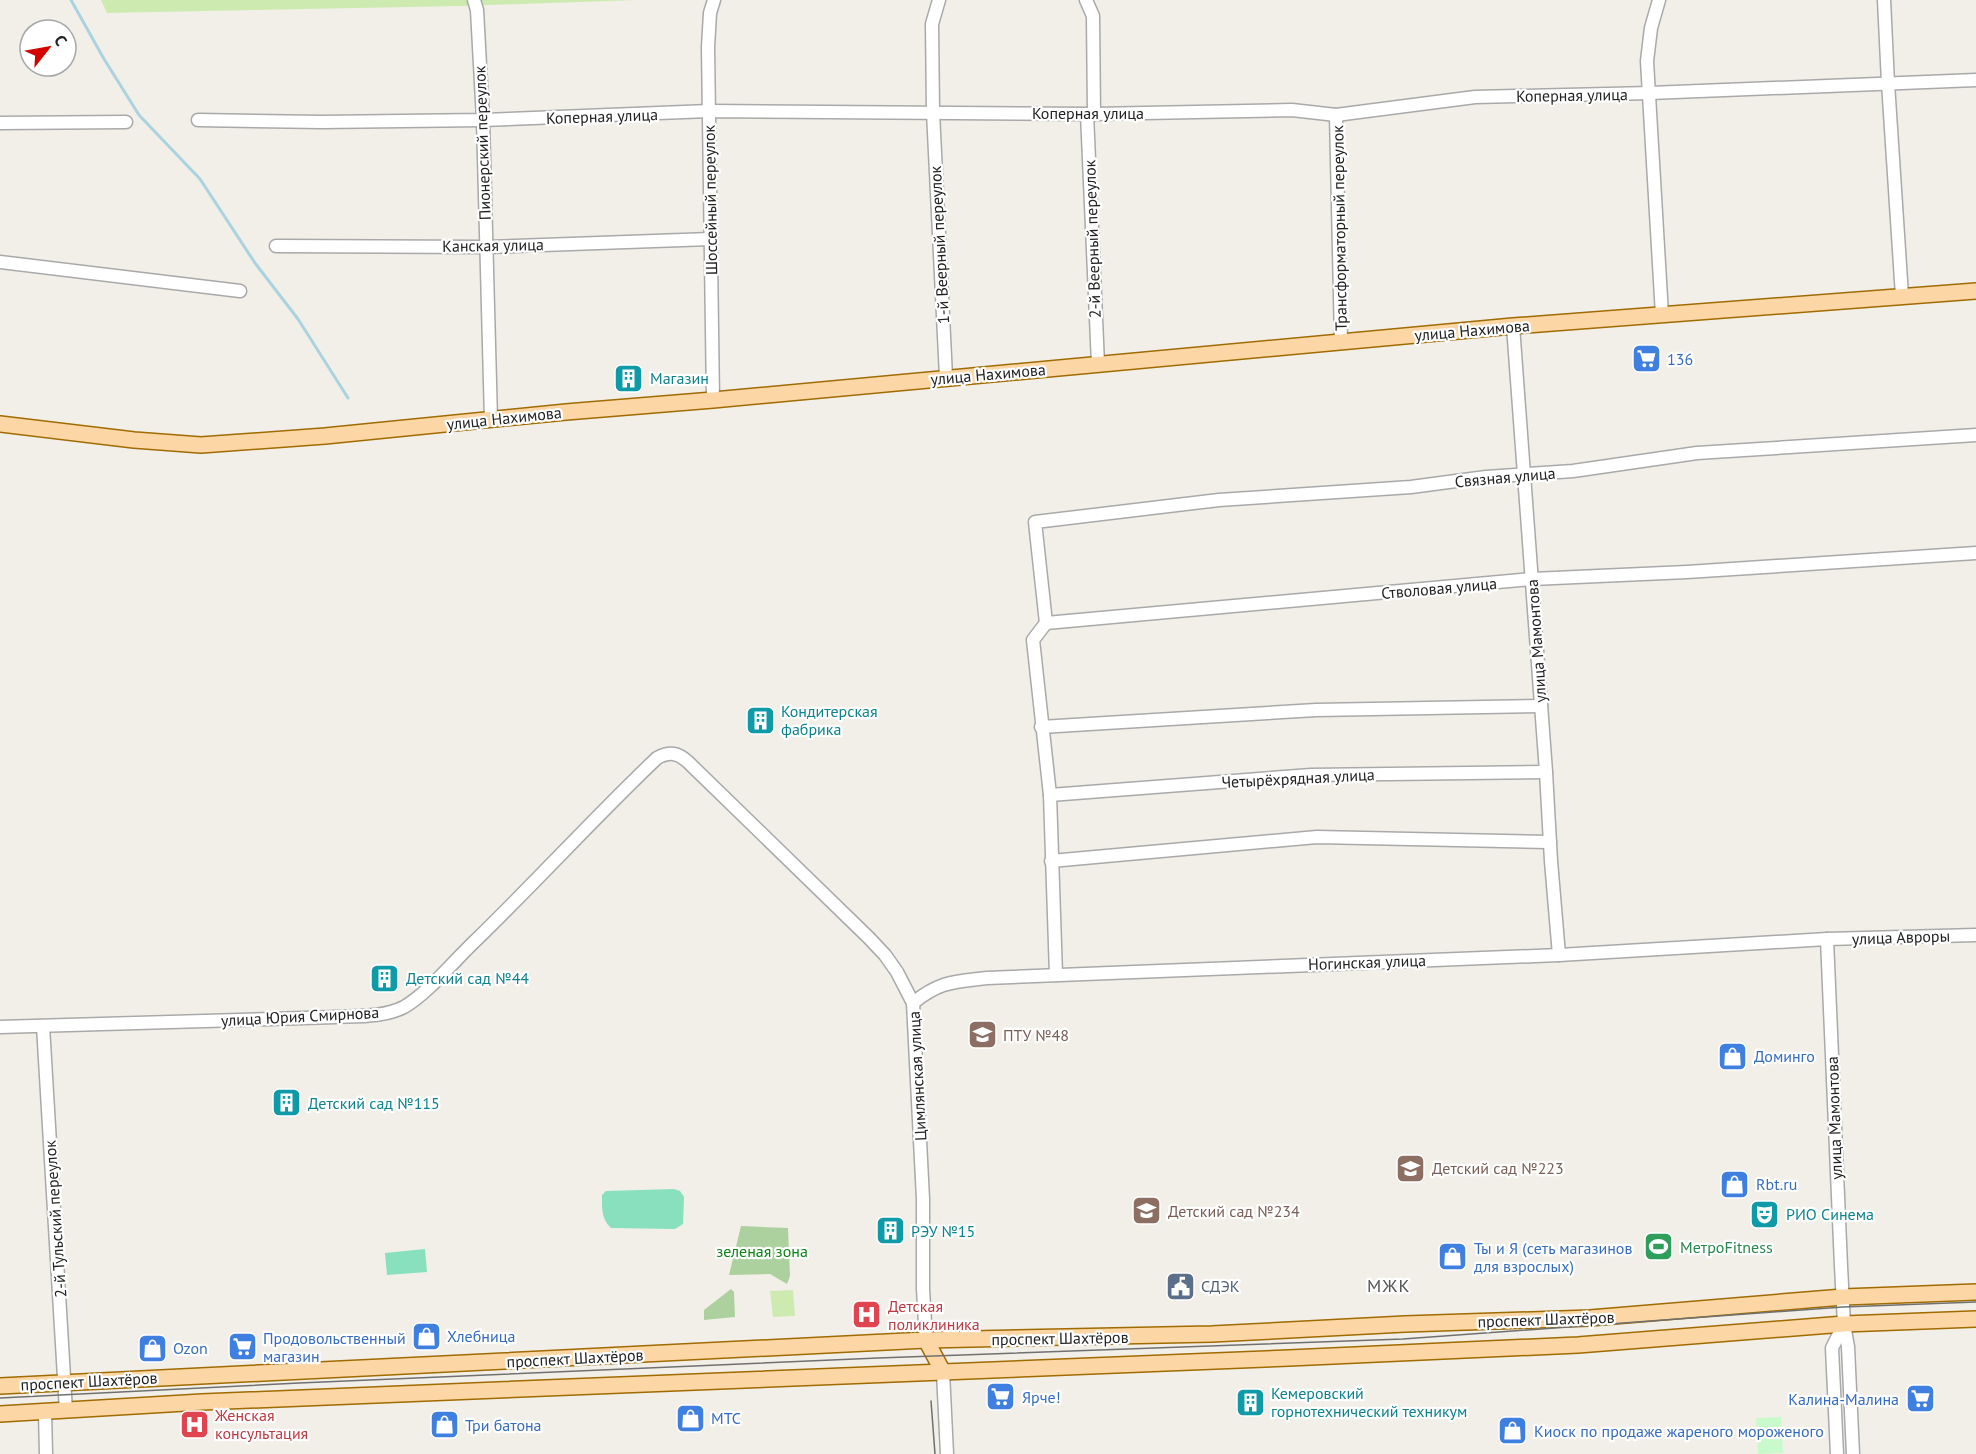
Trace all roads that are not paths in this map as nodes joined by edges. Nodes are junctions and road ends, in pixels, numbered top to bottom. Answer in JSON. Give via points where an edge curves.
{"nodes":[{"id":1,"x":714,"y":0,"type":"edge"},
{"id":2,"x":939,"y":0,"type":"edge"},
{"id":3,"x":1086,"y":0,"type":"edge"},
{"id":4,"x":1659,"y":0,"type":"edge"},
{"id":5,"x":1884,"y":0,"type":"edge"},
{"id":6,"x":476,"y":5,"type":"edge"},
{"id":7,"x":1976,"y":80,"type":"edge"},
{"id":8,"x":1888,"y":83,"type":"junction"},
{"id":9,"x":1650,"y":93,"type":"junction"},
{"id":10,"x":709,"y":111,"type":"junction"},
{"id":11,"x":933,"y":112,"type":"junction"},
{"id":12,"x":1090,"y":114,"type":"junction"},
{"id":13,"x":1336,"y":115,"type":"junction"},
{"id":14,"x":198,"y":120,"type":"dead end"},
{"id":15,"x":483,"y":120,"type":"junction"},
{"id":16,"x":126,"y":122,"type":"dead end"},
{"id":17,"x":0,"y":123,"type":"edge"},
{"id":18,"x":710,"y":239,"type":"junction"},
{"id":19,"x":276,"y":246,"type":"dead end"},
{"id":20,"x":486,"y":247,"type":"junction"},
{"id":21,"x":0,"y":262,"type":"edge"},
{"id":22,"x":240,"y":291,"type":"dead end"},
{"id":23,"x":1976,"y":291,"type":"edge"},
{"id":24,"x":1902,"y":297,"type":"junction"},
{"id":25,"x":1662,"y":315,"type":"junction"},
{"id":26,"x":1513,"y":327,"type":"junction"},
{"id":27,"x":1341,"y":342,"type":"junction"},
{"id":28,"x":1098,"y":364,"type":"junction"},
{"id":29,"x":946,"y":377,"type":"junction"},
{"id":30,"x":713,"y":400,"type":"junction"},
{"id":31,"x":491,"y":420,"type":"junction"},
{"id":32,"x":0,"y":424,"type":"edge"},
{"id":33,"x":1976,"y":435,"type":"edge"},
{"id":34,"x":1524,"y":474,"type":"junction"},
{"id":35,"x":1976,"y":553,"type":"edge"},
{"id":36,"x":1532,"y":579,"type":"junction"},
{"id":37,"x":1046,"y":623,"type":"junction"},
{"id":38,"x":1541,"y":706,"type":"junction"},
{"id":39,"x":1041,"y":727,"type":"junction"},
{"id":40,"x":676,"y":754,"type":"joint"},
{"id":41,"x":1546,"y":772,"type":"junction"},
{"id":42,"x":1050,"y":795,"type":"junction"},
{"id":43,"x":1550,"y":842,"type":"junction"},
{"id":44,"x":1051,"y":861,"type":"junction"},
{"id":45,"x":1976,"y":934,"type":"edge"},
{"id":46,"x":1827,"y":939,"type":"junction"},
{"id":47,"x":1559,"y":955,"type":"junction"},
{"id":48,"x":1056,"y":975,"type":"junction"},
{"id":49,"x":913,"y":1003,"type":"junction"},
{"id":50,"x":0,"y":1026,"type":"edge"},
{"id":51,"x":43,"y":1026,"type":"junction"},
{"id":52,"x":1976,"y":1292,"type":"edge"},
{"id":53,"x":1843,"y":1297,"type":"junction"},
{"id":54,"x":1976,"y":1319,"type":"edge"},
{"id":55,"x":1844,"y":1324,"type":"junction"},
{"id":56,"x":926,"y":1340,"type":"junction"},
{"id":57,"x":943,"y":1372,"type":"junction"},
{"id":58,"x":64,"y":1382,"type":"junction"},
{"id":59,"x":0,"y":1386,"type":"edge"},
{"id":60,"x":66,"y":1411,"type":"junction"},
{"id":61,"x":45,"y":1412,"type":"junction"},
{"id":62,"x":0,"y":1414,"type":"edge"},
{"id":63,"x":46,"y":1454,"type":"edge"},
{"id":64,"x":948,"y":1454,"type":"edge"},
{"id":65,"x":1837,"y":1454,"type":"edge"},
{"id":66,"x":1853,"y":1454,"type":"edge"}],
"edges":[{"from":1,"to":10,"type":"street","name":"Шоссейный переулок","via":[[710,13]]},
{"from":2,"to":11,"type":"street","name":"1-й Веерный переулок","via":[[932,24]]},
{"from":3,"to":12,"type":"street","name":"2-й Веерный переулок","via":[[1093,16]]},
{"from":4,"to":9,"type":"street","via":[[1647,62]]},
{"from":5,"to":8,"type":"street"},
{"from":6,"to":15,"type":"street","name":"Пионерский переулок"},
{"from":7,"to":8,"type":"street","name":"Коперная улица"},
{"from":8,"to":9,"type":"street","name":"Коперная улица"},
{"from":8,"to":24,"type":"street"},
{"from":9,"to":13,"type":"street","name":"Коперная улица","via":[[1475,96]]},
{"from":9,"to":25,"type":"street"},
{"from":10,"to":11,"type":"street","name":"Коперная улица"},
{"from":10,"to":15,"type":"street","name":"Коперная улица"},
{"from":10,"to":18,"type":"street","name":"Шоссейный переулок"},
{"from":11,"to":12,"type":"street","name":"Коперная улица"},
{"from":11,"to":29,"type":"street","name":"1-й Веерный переулок"},
{"from":12,"to":13,"type":"street","name":"Коперная улица","via":[[1292,110]]},
{"from":12,"to":28,"type":"street","name":"2-й Веерный переулок"},
{"from":13,"to":27,"type":"street","name":"Трансформаторный переулок"},
{"from":14,"to":15,"type":"street","name":"Коперная улица"},
{"from":15,"to":20,"type":"street","name":"Пионерский переулок"},
{"from":16,"to":17,"type":"street"},
{"from":18,"to":20,"type":"street","name":"Канская улица"},
{"from":18,"to":30,"type":"street","name":"Шоссейный переулок"},
{"from":19,"to":20,"type":"street","name":"Канская улица"},
{"from":20,"to":31,"type":"street","name":"Пионерский переулок"},
{"from":21,"to":22,"type":"street"},
{"from":23,"to":24,"type":"main road","name":"улица Нахимова"},
{"from":24,"to":25,"type":"main road","name":"улица Нахимова"},
{"from":25,"to":26,"type":"main road","name":"улица Нахимова"},
{"from":26,"to":27,"type":"main road","name":"улица Нахимова"},
{"from":26,"to":34,"type":"street","name":"улица Мамонтова"},
{"from":27,"to":28,"type":"main road","name":"улица Нахимова"},
{"from":28,"to":29,"type":"main road","name":"улица Нахимова"},
{"from":29,"to":30,"type":"main road","name":"улица Нахимова"},
{"from":30,"to":31,"type":"main road","name":"улица Нахимова"},
{"from":31,"to":32,"type":"main road","name":"улица Нахимова","via":[[201,445]]},
{"from":33,"to":34,"type":"street","name":"Связная улица","via":[[1697,453]]},
{"from":34,"to":36,"type":"street","name":"улица Мамонтова"},
{"from":34,"to":37,"type":"street","name":"Связная улица","via":[[1411,487],[1218,500],[1035,522]]},
{"from":35,"to":36,"type":"street","name":"Стволовая улица"},
{"from":36,"to":37,"type":"street","name":"Стволовая улица"},
{"from":36,"to":38,"type":"street","name":"улица Мамонтова"},
{"from":37,"to":39,"type":"street","via":[[1033,640]]},
{"from":38,"to":39,"type":"street","via":[[1316,710]]},
{"from":38,"to":41,"type":"street","name":"улица Мамонтова"},
{"from":39,"to":42,"type":"street"},
{"from":40,"to":49,"type":"street","name":"Цимлянская улица","via":[[869,938],[897,972]]},
{"from":40,"to":51,"type":"street","name":"улица Юрия Смирнова","via":[[657,758],[435,981],[403,1008],[336,1017]]},
{"from":41,"to":42,"type":"street","name":"Четырёхрядная улица","via":[[1311,775]]},
{"from":41,"to":43,"type":"street","name":"улица Мамонтова"},
{"from":42,"to":44,"type":"street"},
{"from":43,"to":44,"type":"street","via":[[1317,837]]},
{"from":43,"to":47,"type":"street","name":"улица Мамонтова"},
{"from":44,"to":48,"type":"street"},
{"from":45,"to":46,"type":"street","name":"улица Авроры"},
{"from":46,"to":47,"type":"street","name":"Ногинская улица"},
{"from":46,"to":53,"type":"street","name":"улица Мамонтова"},
{"from":47,"to":48,"type":"street","name":"Ногинская улица"},
{"from":48,"to":49,"type":"street","name":"Ногинская улица","via":[[946,984],[933,988]]},
{"from":49,"to":56,"type":"street","name":"Цимлянская улица"},
{"from":50,"to":51,"type":"street","name":"улица Юрия Смирнова"},
{"from":51,"to":58,"type":"street","name":"2-й Тульский переулок"},
{"from":52,"to":53,"type":"main road","name":"проспект Шахтёров"},
{"from":53,"to":55,"type":"street","name":"улица Мамонтова"},
{"from":53,"to":56,"type":"main road","name":"проспект Шахтёров","via":[[1590,1318],[1201,1334]]},
{"from":54,"to":55,"type":"main road","name":"проспект Шахтёров"},
{"from":55,"to":57,"type":"main road","name":"проспект Шахтёров","via":[[1578,1345]]},
{"from":55,"to":65,"type":"street","via":[[1832,1348]]},
{"from":55,"to":66,"type":"street","name":"улица Мамонтова"},
{"from":56,"to":57,"type":"main road","name":"Цимлянская улица"},
{"from":56,"to":58,"type":"main road","name":"проспект Шахтёров"},
{"from":57,"to":60,"type":"main road","name":"проспект Шахтёров"},
{"from":57,"to":64,"type":"street","name":"Цимлянская улица"},
{"from":58,"to":59,"type":"main road","name":"проспект Шахтёров"},
{"from":58,"to":60,"type":"street","name":"2-й Тульский переулок"},
{"from":60,"to":61,"type":"main road","name":"проспект Шахтёров"},
{"from":61,"to":62,"type":"main road","name":"проспект Шахтёров"},
{"from":61,"to":63,"type":"street"}]}
